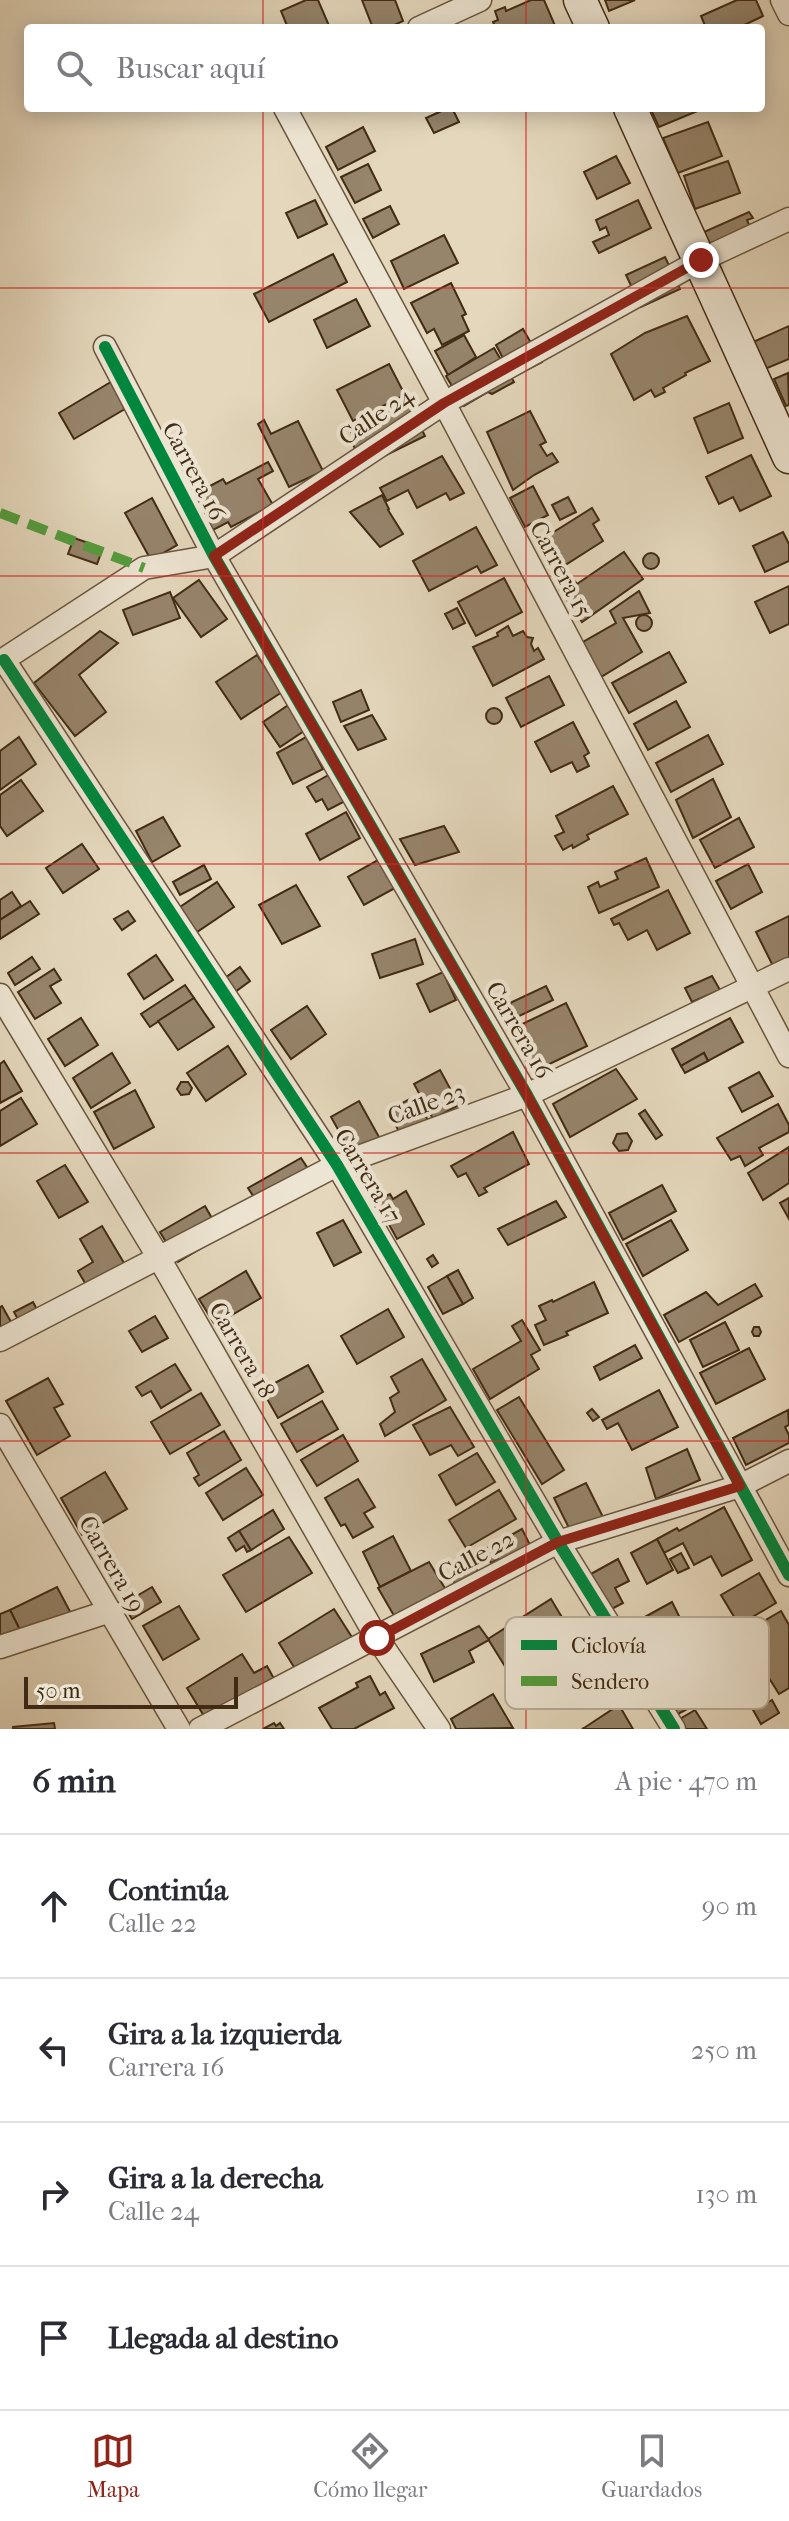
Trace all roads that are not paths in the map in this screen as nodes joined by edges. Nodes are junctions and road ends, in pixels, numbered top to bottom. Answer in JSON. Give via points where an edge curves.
{"nodes":[{"id":1,"x":480,"y":0,"type":"edge"},
{"id":2,"x":580,"y":0,"type":"edge"},
{"id":3,"x":782,"y":0,"type":"edge"},
{"id":4,"x":789,"y":14,"type":"edge"},
{"id":5,"x":428,"y":24,"type":"edge"},
{"id":6,"x":591,"y":24,"type":"edge"},
{"id":7,"x":287,"y":112,"type":"edge"},
{"id":8,"x":632,"y":112,"type":"edge"},
{"id":9,"x":789,"y":219,"type":"edge"},
{"id":10,"x":701,"y":260,"type":"junction"},
{"id":11,"x":105,"y":347,"type":"dead end"},
{"id":12,"x":444,"y":403,"type":"junction"},
{"id":13,"x":789,"y":457,"type":"edge"},
{"id":14,"x":214,"y":556,"type":"junction"},
{"id":15,"x":2,"y":661,"type":"edge"},
{"id":16,"x":789,"y":969,"type":"edge"},
{"id":17,"x":751,"y":986,"type":"junction"},
{"id":18,"x":0,"y":995,"type":"edge"},
{"id":19,"x":789,"y":1056,"type":"edge"},
{"id":20,"x":527,"y":1095,"type":"junction"},
{"id":21,"x":337,"y":1165,"type":"junction"},
{"id":22,"x":159,"y":1258,"type":"junction"},
{"id":23,"x":0,"y":1340,"type":"edge"},
{"id":24,"x":0,"y":1425,"type":"edge"},
{"id":25,"x":789,"y":1461,"type":"edge"},
{"id":26,"x":740,"y":1486,"type":"junction"},
{"id":27,"x":558,"y":1542,"type":"junction"},
{"id":28,"x":789,"y":1575,"type":"edge"},
{"id":29,"x":110,"y":1611,"type":"junction"},
{"id":30,"x":605,"y":1617,"type":"edge"},
{"id":31,"x":377,"y":1638,"type":"junction"},
{"id":32,"x":0,"y":1647,"type":"edge"},
{"id":33,"x":662,"y":1709,"type":"edge"},
{"id":34,"x":179,"y":1729,"type":"edge"},
{"id":35,"x":200,"y":1729,"type":"edge"},
{"id":36,"x":439,"y":1729,"type":"edge"},
{"id":37,"x":674,"y":1729,"type":"edge"}],
"edges":[{"from":1,"to":5,"type":"street"},
{"from":2,"to":6,"type":"street"},
{"from":3,"to":4,"type":"street"},
{"from":7,"to":12,"type":"street","name":"Carrera 15"},
{"from":8,"to":10,"type":"street"},
{"from":9,"to":10,"type":"street","name":"Calle 24"},
{"from":10,"to":12,"type":"street","name":"Calle 24"},
{"from":10,"to":13,"type":"street"},
{"from":11,"to":14,"type":"street","name":"Carrera 16"},
{"from":12,"to":14,"type":"street","name":"Calle 24"},
{"from":12,"to":17,"type":"street","name":"Carrera 15"},
{"from":14,"to":15,"type":"street","name":"Calle 24","via":[[144,568]]},
{"from":14,"to":20,"type":"street","name":"Carrera 16"},
{"from":15,"to":21,"type":"street","name":"Carrera 17"},
{"from":16,"to":17,"type":"street","name":"Calle 23"},
{"from":17,"to":19,"type":"street","name":"Carrera 15"},
{"from":17,"to":20,"type":"street","name":"Calle 23"},
{"from":18,"to":22,"type":"street","name":"Carrera 18"},
{"from":20,"to":21,"type":"street","name":"Calle 23"},
{"from":20,"to":26,"type":"street","name":"Carrera 16"},
{"from":21,"to":22,"type":"street","name":"Calle 23"},
{"from":21,"to":27,"type":"street","name":"Carrera 17"},
{"from":22,"to":23,"type":"street","name":"Calle 23"},
{"from":22,"to":31,"type":"street","name":"Carrera 18"},
{"from":24,"to":29,"type":"street","name":"Carrera 19"},
{"from":25,"to":26,"type":"street","name":"Calle 22"},
{"from":26,"to":27,"type":"street","name":"Calle 22"},
{"from":26,"to":28,"type":"street","name":"Carrera 16"},
{"from":27,"to":30,"type":"street","name":"Carrera 17"},
{"from":27,"to":31,"type":"street","name":"Calle 22"},
{"from":29,"to":32,"type":"street"},
{"from":29,"to":34,"type":"street","name":"Carrera 19"},
{"from":31,"to":35,"type":"street","name":"Calle 22"},
{"from":31,"to":36,"type":"street","name":"Carrera 18"},
{"from":33,"to":37,"type":"street","name":"Carrera 17"}]}
